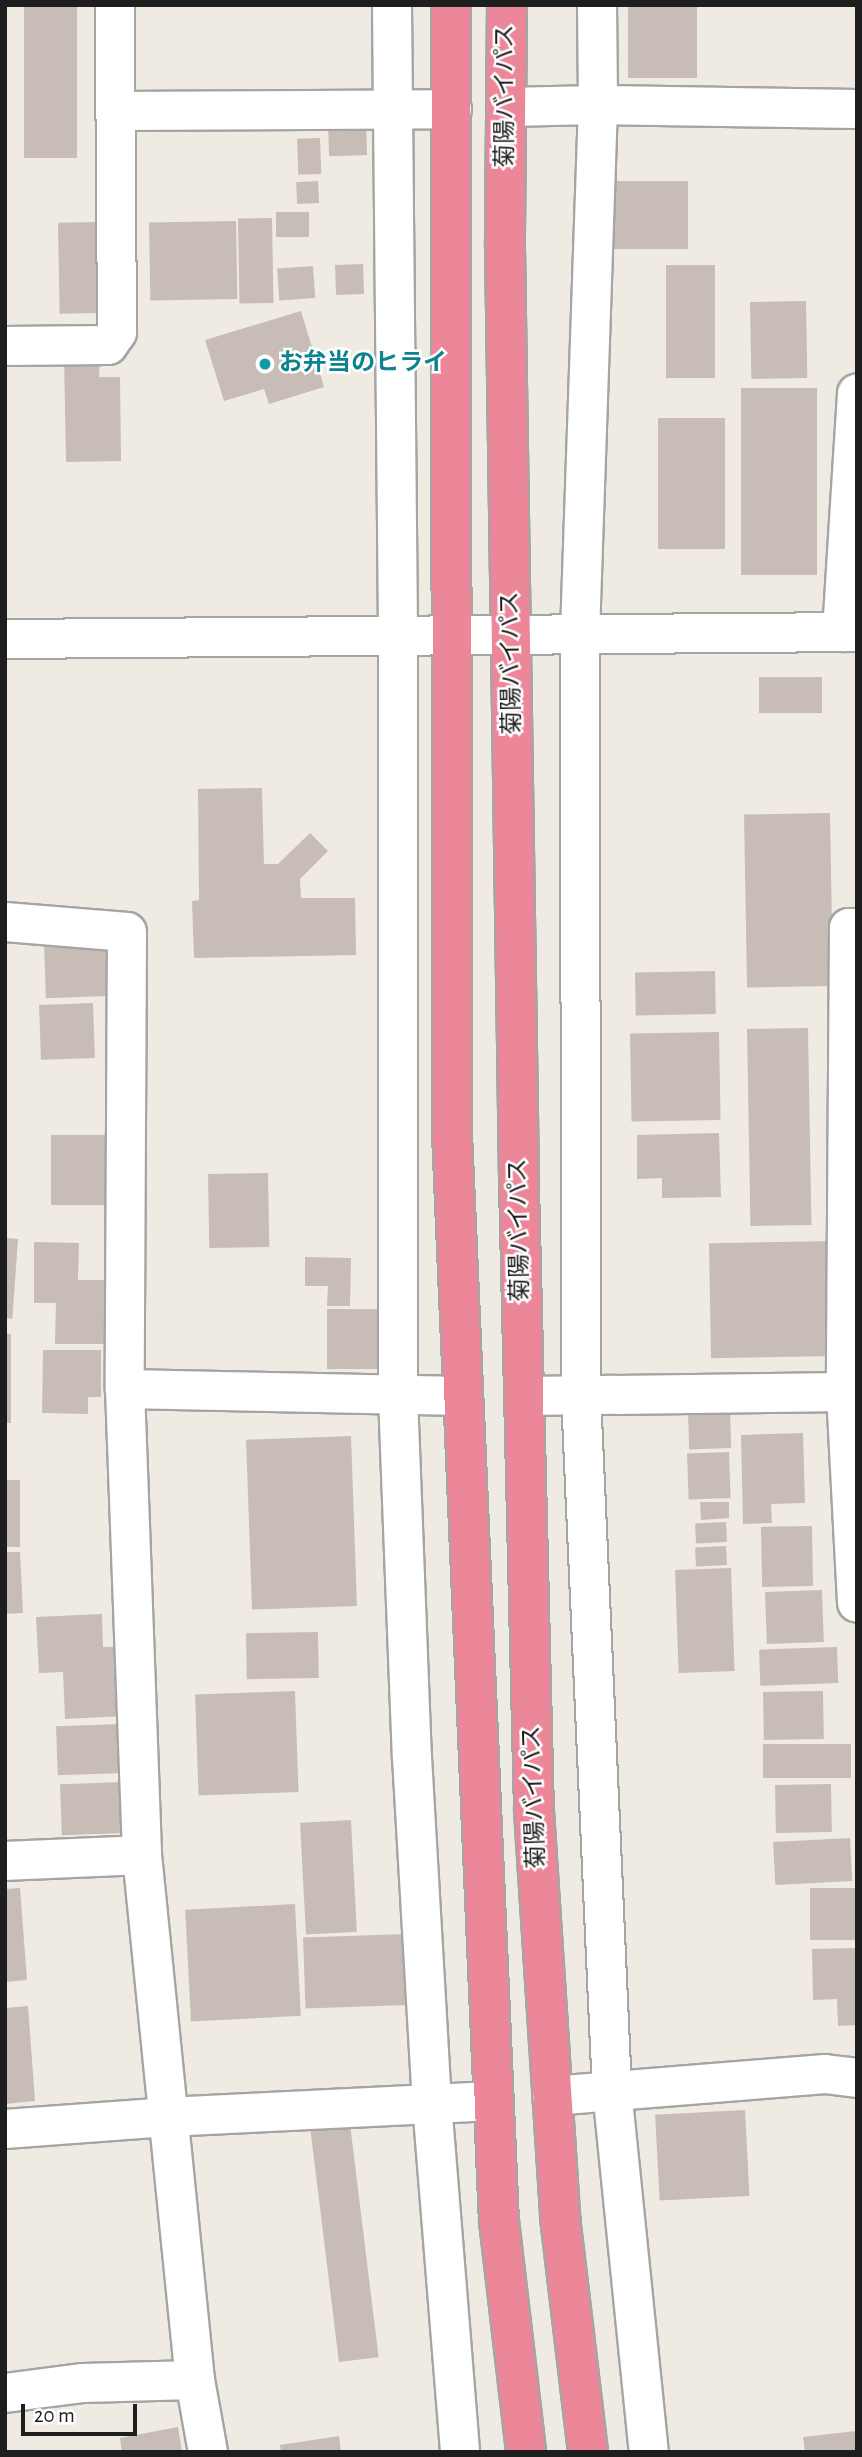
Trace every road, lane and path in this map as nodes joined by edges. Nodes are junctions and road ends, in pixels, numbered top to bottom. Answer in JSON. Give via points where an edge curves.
{"nodes":[{"id":1,"x":116,"y":5,"type":"edge"},
{"id":2,"x":392,"y":5,"type":"edge"},
{"id":3,"x":451,"y":5,"type":"edge"},
{"id":4,"x":507,"y":5,"type":"edge"},
{"id":5,"x":597,"y":5,"type":"edge"},
{"id":6,"x":598,"y":105,"type":"junction"},
{"id":7,"x":506,"y":107,"type":"junction"},
{"id":8,"x":393,"y":109,"type":"junction"},
{"id":9,"x":452,"y":109,"type":"junction"},
{"id":10,"x":857,"y":109,"type":"edge"},
{"id":11,"x":116,"y":111,"type":"junction"},
{"id":12,"x":5,"y":346,"type":"edge"},
{"id":13,"x":857,"y":393,"type":"edge"},
{"id":14,"x":849,"y":632,"type":"edge"},
{"id":15,"x":580,"y":634,"type":"junction"},
{"id":16,"x":398,"y":635,"type":"junction"},
{"id":17,"x":452,"y":636,"type":"junction"},
{"id":18,"x":512,"y":636,"type":"junction"},
{"id":19,"x":5,"y":639,"type":"edge"},
{"id":20,"x":5,"y":922,"type":"edge"},
{"id":21,"x":857,"y":928,"type":"edge"},
{"id":22,"x":125,"y":1389,"type":"junction"},
{"id":23,"x":846,"y":1392,"type":"junction"},
{"id":24,"x":581,"y":1395,"type":"junction"},
{"id":25,"x":398,"y":1396,"type":"junction"},
{"id":26,"x":463,"y":1396,"type":"junction"},
{"id":27,"x":524,"y":1396,"type":"junction"},
{"id":28,"x":857,"y":1603,"type":"edge"},
{"id":29,"x":142,"y":1855,"type":"junction"},
{"id":30,"x":5,"y":1861,"type":"edge"},
{"id":31,"x":857,"y":2078,"type":"edge"},
{"id":32,"x":612,"y":2090,"type":"junction"},
{"id":33,"x":552,"y":2096,"type":"junction"},
{"id":34,"x":493,"y":2101,"type":"junction"},
{"id":35,"x":432,"y":2103,"type":"junction"},
{"id":36,"x":167,"y":2117,"type":"junction"},
{"id":37,"x":5,"y":2129,"type":"edge"},
{"id":38,"x":195,"y":2380,"type":"junction"},
{"id":39,"x":5,"y":2393,"type":"edge"},
{"id":40,"x":208,"y":2452,"type":"edge"},
{"id":41,"x":460,"y":2452,"type":"edge"},
{"id":42,"x":526,"y":2452,"type":"edge"},
{"id":43,"x":588,"y":2452,"type":"edge"},
{"id":44,"x":649,"y":2452,"type":"edge"}],
"edges":[{"from":1,"to":11,"type":"street"},
{"from":2,"to":8,"type":"street"},
{"from":3,"to":9,"type":"highway"},
{"from":4,"to":7,"type":"highway","name":"菊陽バイパス"},
{"from":5,"to":6,"type":"street"},
{"from":6,"to":7,"type":"street"},
{"from":6,"to":10,"type":"street"},
{"from":6,"to":15,"type":"street"},
{"from":7,"to":18,"type":"highway","name":"菊陽バイパス"},
{"from":8,"to":9,"type":"street"},
{"from":8,"to":11,"type":"street"},
{"from":8,"to":16,"type":"street"},
{"from":9,"to":17,"type":"highway"},
{"from":11,"to":12,"type":"street","via":[[117,332],[108,345]]},
{"from":13,"to":14,"type":"street"},
{"from":14,"to":15,"type":"street"},
{"from":15,"to":18,"type":"street"},
{"from":15,"to":24,"type":"street"},
{"from":16,"to":17,"type":"street"},
{"from":16,"to":19,"type":"street"},
{"from":16,"to":25,"type":"street"},
{"from":17,"to":18,"type":"street"},
{"from":17,"to":26,"type":"highway","via":[[452,1133]]},
{"from":18,"to":27,"type":"highway","name":"菊陽バイパス"},
{"from":20,"to":22,"type":"street","via":[[127,932]]},
{"from":21,"to":23,"type":"street","via":[[849,928]]},
{"from":22,"to":25,"type":"street"},
{"from":22,"to":29,"type":"street"},
{"from":23,"to":24,"type":"street"},
{"from":23,"to":28,"type":"street"},
{"from":24,"to":27,"type":"street"},
{"from":24,"to":32,"type":"street"},
{"from":25,"to":26,"type":"street"},
{"from":25,"to":35,"type":"street"},
{"from":26,"to":34,"type":"highway"},
{"from":27,"to":33,"type":"highway","name":"菊陽バイパス","via":[[534,1811]]},
{"from":29,"to":30,"type":"street"},
{"from":29,"to":36,"type":"street"},
{"from":31,"to":32,"type":"street","via":[[825,2074]]},
{"from":32,"to":33,"type":"street"},
{"from":32,"to":44,"type":"street"},
{"from":33,"to":43,"type":"highway","name":"菊陽バイパス","via":[[560,2217]]},
{"from":34,"to":35,"type":"street"},
{"from":34,"to":42,"type":"highway","via":[[499,2221]]},
{"from":35,"to":36,"type":"street"},
{"from":35,"to":41,"type":"street"},
{"from":36,"to":37,"type":"street"},
{"from":36,"to":38,"type":"street"},
{"from":38,"to":39,"type":"street","via":[[83,2383]]},
{"from":38,"to":40,"type":"street"}]}
